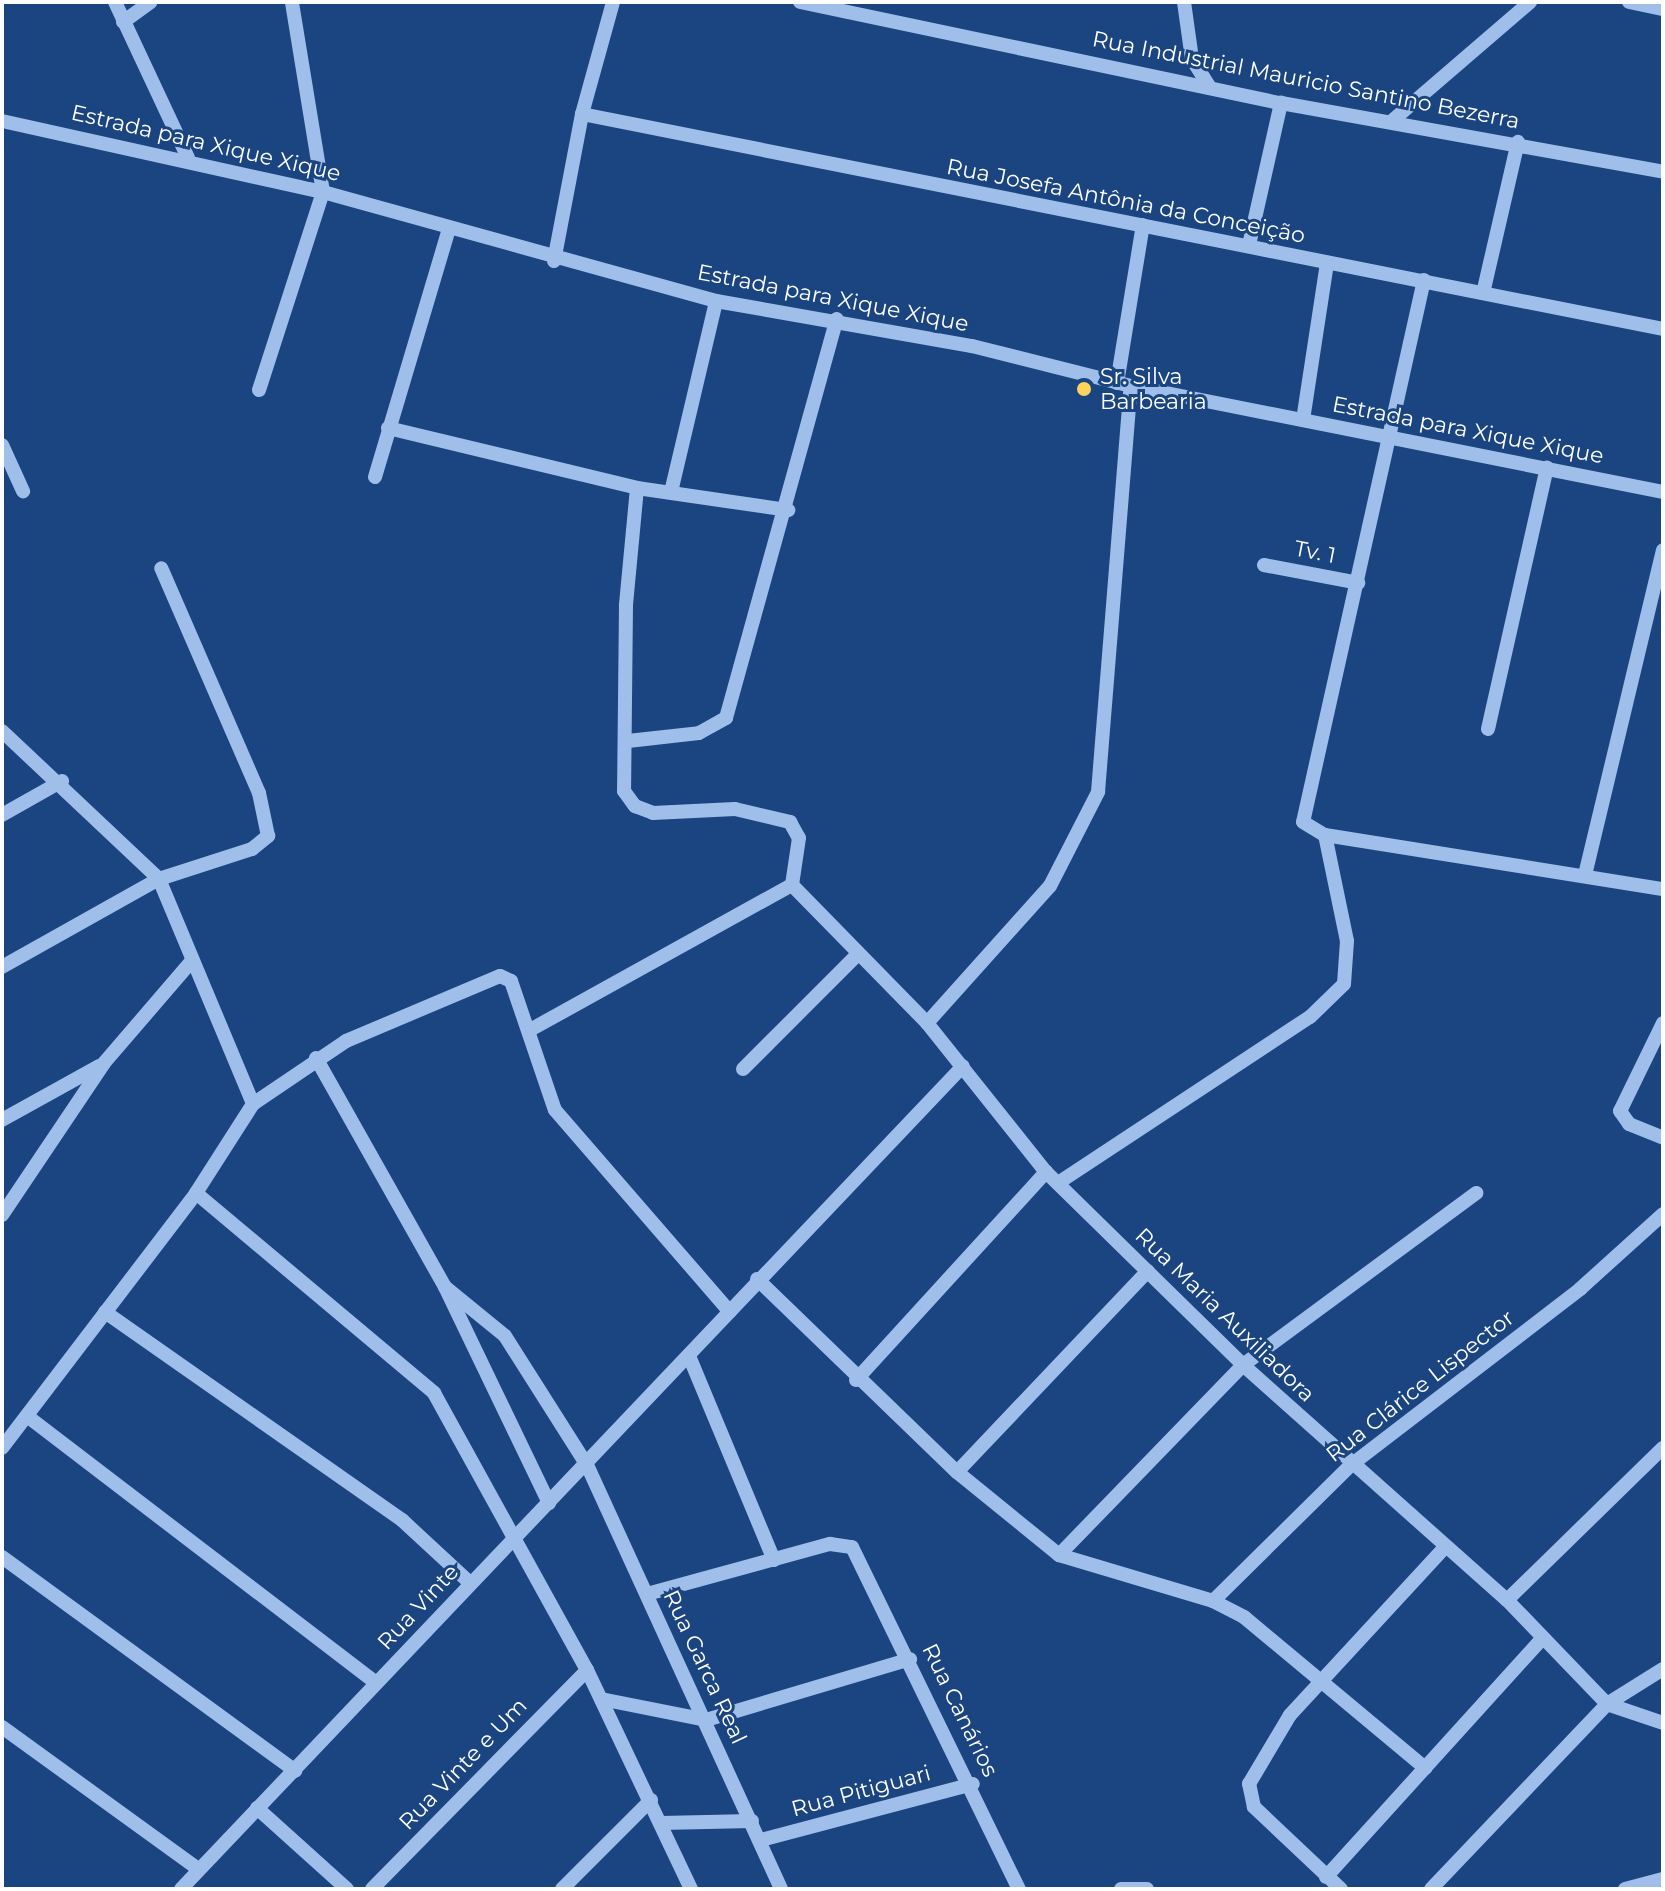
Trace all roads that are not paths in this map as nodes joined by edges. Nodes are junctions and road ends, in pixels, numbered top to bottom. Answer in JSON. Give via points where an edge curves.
{"nodes":[{"id":1,"x":115,"y":2,"type":"edge"},
{"id":2,"x":151,"y":2,"type":"edge"},
{"id":3,"x":292,"y":2,"type":"edge"},
{"id":4,"x":613,"y":2,"type":"edge"},
{"id":5,"x":800,"y":2,"type":"edge"},
{"id":6,"x":1184,"y":2,"type":"edge"},
{"id":7,"x":1530,"y":2,"type":"edge"},
{"id":8,"x":1629,"y":2,"type":"edge"},
{"id":9,"x":1663,"y":9,"type":"edge"},
{"id":10,"x":123,"y":22,"type":"junction"},
{"id":11,"x":1210,"y":88,"type":"junction"},
{"id":12,"x":1281,"y":103,"type":"junction"},
{"id":13,"x":582,"y":114,"type":"junction"},
{"id":14,"x":1393,"y":120,"type":"junction"},
{"id":15,"x":2,"y":121,"type":"edge"},
{"id":16,"x":1518,"y":142,"type":"junction"},
{"id":17,"x":188,"y":158,"type":"junction"},
{"id":18,"x":1663,"y":172,"type":"edge"},
{"id":19,"x":323,"y":192,"type":"junction"},
{"id":20,"x":1143,"y":225,"type":"junction"},
{"id":21,"x":449,"y":228,"type":"junction"},
{"id":22,"x":1249,"y":245,"type":"junction"},
{"id":23,"x":554,"y":261,"type":"junction"},
{"id":24,"x":1327,"y":263,"type":"junction"},
{"id":25,"x":1424,"y":280,"type":"junction"},
{"id":26,"x":1484,"y":289,"type":"junction"},
{"id":27,"x":716,"y":301,"type":"junction"},
{"id":28,"x":837,"y":319,"type":"junction"},
{"id":29,"x":1663,"y":329,"type":"edge"},
{"id":30,"x":1124,"y":384,"type":"junction"},
{"id":31,"x":259,"y":390,"type":"dead end"},
{"id":32,"x":1303,"y":420,"type":"junction"},
{"id":33,"x":388,"y":428,"type":"junction"},
{"id":34,"x":1390,"y":439,"type":"junction"},
{"id":35,"x":2,"y":445,"type":"edge"},
{"id":36,"x":1547,"y":468,"type":"junction"},
{"id":37,"x":375,"y":477,"type":"dead end"},
{"id":38,"x":637,"y":488,"type":"junction"},
{"id":39,"x":23,"y":491,"type":"dead end"},
{"id":40,"x":671,"y":492,"type":"junction"},
{"id":41,"x":1663,"y":492,"type":"edge"},
{"id":42,"x":788,"y":510,"type":"junction"},
{"id":43,"x":1663,"y":550,"type":"edge"},
{"id":44,"x":1264,"y":565,"type":"dead end"},
{"id":45,"x":161,"y":568,"type":"dead end"},
{"id":46,"x":1358,"y":583,"type":"junction"},
{"id":47,"x":1488,"y":729,"type":"dead end"},
{"id":48,"x":2,"y":731,"type":"edge"},
{"id":49,"x":628,"y":741,"type":"junction"},
{"id":50,"x":62,"y":781,"type":"junction"},
{"id":51,"x":2,"y":815,"type":"edge"},
{"id":52,"x":1325,"y":835,"type":"junction"},
{"id":53,"x":1585,"y":875,"type":"junction"},
{"id":54,"x":159,"y":879,"type":"junction"},
{"id":55,"x":792,"y":885,"type":"junction"},
{"id":56,"x":1663,"y":889,"type":"edge"},
{"id":57,"x":855,"y":957,"type":"junction"},
{"id":58,"x":190,"y":963,"type":"junction"},
{"id":59,"x":2,"y":967,"type":"edge"},
{"id":60,"x":927,"y":1023,"type":"junction"},
{"id":61,"x":1663,"y":1023,"type":"edge"},
{"id":62,"x":530,"y":1030,"type":"junction"},
{"id":63,"x":316,"y":1058,"type":"junction"},
{"id":64,"x":104,"y":1063,"type":"junction"},
{"id":65,"x":963,"y":1066,"type":"junction"},
{"id":66,"x":743,"y":1069,"type":"dead end"},
{"id":67,"x":253,"y":1104,"type":"junction"},
{"id":68,"x":2,"y":1120,"type":"edge"},
{"id":69,"x":1663,"y":1138,"type":"edge"},
{"id":70,"x":1046,"y":1172,"type":"junction"},
{"id":71,"x":1058,"y":1183,"type":"junction"},
{"id":72,"x":196,"y":1193,"type":"junction"},
{"id":73,"x":1476,"y":1193,"type":"dead end"},
{"id":74,"x":1663,"y":1214,"type":"edge"},
{"id":75,"x":2,"y":1215,"type":"edge"},
{"id":76,"x":1148,"y":1271,"type":"junction"},
{"id":77,"x":757,"y":1279,"type":"junction"},
{"id":78,"x":445,"y":1287,"type":"junction"},
{"id":79,"x":105,"y":1312,"type":"junction"},
{"id":80,"x":730,"y":1312,"type":"junction"},
{"id":81,"x":689,"y":1356,"type":"junction"},
{"id":82,"x":1243,"y":1365,"type":"junction"},
{"id":83,"x":856,"y":1380,"type":"junction"},
{"id":84,"x":27,"y":1416,"type":"junction"},
{"id":85,"x":2,"y":1448,"type":"edge"},
{"id":86,"x":1663,"y":1448,"type":"edge"},
{"id":87,"x":587,"y":1465,"type":"junction"},
{"id":88,"x":1351,"y":1465,"type":"junction"},
{"id":89,"x":957,"y":1472,"type":"junction"},
{"id":90,"x":549,"y":1503,"type":"junction"},
{"id":91,"x":515,"y":1536,"type":"junction"},
{"id":92,"x":1443,"y":1549,"type":"junction"},
{"id":93,"x":1059,"y":1555,"type":"junction"},
{"id":94,"x":2,"y":1557,"type":"edge"},
{"id":95,"x":774,"y":1560,"type":"junction"},
{"id":96,"x":470,"y":1583,"type":"junction"},
{"id":97,"x":647,"y":1594,"type":"junction"},
{"id":98,"x":1507,"y":1600,"type":"junction"},
{"id":99,"x":1213,"y":1601,"type":"junction"},
{"id":100,"x":1543,"y":1638,"type":"junction"},
{"id":101,"x":910,"y":1659,"type":"junction"},
{"id":102,"x":1663,"y":1669,"type":"edge"},
{"id":103,"x":587,"y":1670,"type":"junction"},
{"id":104,"x":1320,"y":1681,"type":"junction"},
{"id":105,"x":376,"y":1683,"type":"junction"},
{"id":106,"x":601,"y":1699,"type":"junction"},
{"id":107,"x":1607,"y":1704,"type":"junction"},
{"id":108,"x":706,"y":1720,"type":"junction"},
{"id":109,"x":1663,"y":1723,"type":"edge"},
{"id":110,"x":2,"y":1727,"type":"edge"},
{"id":111,"x":1425,"y":1768,"type":"junction"},
{"id":112,"x":295,"y":1771,"type":"junction"},
{"id":113,"x":973,"y":1784,"type":"junction"},
{"id":114,"x":651,"y":1800,"type":"junction"},
{"id":115,"x":257,"y":1808,"type":"junction"},
{"id":116,"x":752,"y":1821,"type":"junction"},
{"id":117,"x":661,"y":1823,"type":"junction"},
{"id":118,"x":761,"y":1840,"type":"junction"},
{"id":119,"x":198,"y":1869,"type":"junction"},
{"id":120,"x":1326,"y":1877,"type":"junction"},
{"id":121,"x":1663,"y":1879,"type":"edge"},
{"id":122,"x":1142,"y":1887,"type":"edge"},
{"id":123,"x":181,"y":1889,"type":"edge"},
{"id":124,"x":347,"y":1889,"type":"edge"},
{"id":125,"x":372,"y":1889,"type":"edge"},
{"id":126,"x":562,"y":1889,"type":"edge"},
{"id":127,"x":691,"y":1889,"type":"edge"},
{"id":128,"x":781,"y":1889,"type":"edge"},
{"id":129,"x":1019,"y":1889,"type":"edge"},
{"id":130,"x":1121,"y":1889,"type":"edge"},
{"id":131,"x":1341,"y":1889,"type":"edge"},
{"id":132,"x":1431,"y":1889,"type":"edge"},
{"id":133,"x":1625,"y":1889,"type":"edge"}],
"edges":[{"from":1,"to":10,"type":"street"},
{"from":2,"to":10,"type":"street"},
{"from":3,"to":19,"type":"street"},
{"from":4,"to":13,"type":"street"},
{"from":5,"to":11,"type":"street","name":"Rua Industrial Mauricio Santino Bezerra"},
{"from":6,"to":11,"type":"street","via":[[1192,59]]},
{"from":7,"to":14,"type":"street"},
{"from":8,"to":9,"type":"street"},
{"from":10,"to":17,"type":"street"},
{"from":11,"to":12,"type":"street","name":"Rua Industrial Mauricio Santino Bezerra"},
{"from":12,"to":14,"type":"street","name":"Rua Industrial Mauricio Santino Bezerra"},
{"from":12,"to":22,"type":"street"},
{"from":13,"to":20,"type":"street","name":"Rua Josefa Antônia da Conceição"},
{"from":13,"to":23,"type":"street"},
{"from":14,"to":16,"type":"street","name":"Rua Industrial Mauricio Santino Bezerra"},
{"from":15,"to":17,"type":"street","name":"Estrada para Xique Xique"},
{"from":16,"to":18,"type":"street","name":"Rua Industrial Mauricio Santino Bezerra"},
{"from":16,"to":26,"type":"street"},
{"from":17,"to":19,"type":"street","name":"Estrada para Xique Xique"},
{"from":19,"to":21,"type":"street","name":"Estrada para Xique Xique"},
{"from":19,"to":31,"type":"street"},
{"from":20,"to":22,"type":"street","name":"Rua Josefa Antônia da Conceição"},
{"from":20,"to":30,"type":"street"},
{"from":21,"to":23,"type":"street","name":"Estrada para Xique Xique"},
{"from":21,"to":33,"type":"street"},
{"from":22,"to":24,"type":"street","name":"Rua Josefa Antônia da Conceição"},
{"from":23,"to":27,"type":"street","name":"Estrada para Xique Xique"},
{"from":24,"to":25,"type":"street","name":"Rua Josefa Antônia da Conceição"},
{"from":24,"to":32,"type":"street"},
{"from":25,"to":26,"type":"street","name":"Rua Josefa Antônia da Conceição"},
{"from":25,"to":34,"type":"street"},
{"from":26,"to":29,"type":"street","name":"Rua Josefa Antônia da Conceição"},
{"from":27,"to":28,"type":"street","name":"Estrada para Xique Xique"},
{"from":27,"to":40,"type":"street"},
{"from":28,"to":30,"type":"street","name":"Estrada para Xique Xique"},
{"from":28,"to":42,"type":"street"},
{"from":30,"to":32,"type":"street","name":"Estrada para Xique Xique"},
{"from":30,"to":60,"type":"street","via":[[1098,792],[1050,886]]},
{"from":32,"to":34,"type":"street","name":"Estrada para Xique Xique"},
{"from":33,"to":37,"type":"street"},
{"from":33,"to":38,"type":"street"},
{"from":34,"to":36,"type":"street","name":"Estrada para Xique Xique"},
{"from":34,"to":46,"type":"street"},
{"from":35,"to":39,"type":"street"},
{"from":36,"to":41,"type":"street","name":"Estrada para Xique Xique"},
{"from":36,"to":47,"type":"street"},
{"from":38,"to":40,"type":"street"},
{"from":38,"to":49,"type":"street","via":[[626,605]]},
{"from":40,"to":42,"type":"street"},
{"from":42,"to":49,"type":"street","via":[[726,718],[699,733]]},
{"from":43,"to":53,"type":"street"},
{"from":44,"to":46,"type":"street","name":"Tv. 1"},
{"from":45,"to":54,"type":"street","via":[[269,828],[252,849]]},
{"from":46,"to":52,"type":"street","via":[[1302,818]]},
{"from":48,"to":50,"type":"street"},
{"from":49,"to":55,"type":"street","via":[[624,791],[635,806],[653,813],[735,809],[790,822],[799,838]]},
{"from":50,"to":51,"type":"street"},
{"from":50,"to":54,"type":"street"},
{"from":52,"to":53,"type":"street"},
{"from":52,"to":71,"type":"street","via":[[1347,941],[1344,984],[1310,1017]]},
{"from":53,"to":56,"type":"street"},
{"from":54,"to":58,"type":"street"},
{"from":54,"to":59,"type":"street"},
{"from":55,"to":57,"type":"street","name":"Rua Maria Auxiliadora"},
{"from":55,"to":62,"type":"street"},
{"from":57,"to":60,"type":"street","name":"Rua Maria Auxiliadora"},
{"from":57,"to":66,"type":"street"},
{"from":58,"to":64,"type":"street"},
{"from":58,"to":67,"type":"street"},
{"from":60,"to":65,"type":"street","name":"Rua Maria Auxiliadora"},
{"from":61,"to":69,"type":"street","via":[[1620,1111],[1629,1124]]},
{"from":62,"to":63,"type":"street","via":[[509,977],[483,981]]},
{"from":62,"to":80,"type":"street","via":[[555,1110]]},
{"from":63,"to":67,"type":"street"},
{"from":63,"to":78,"type":"street"},
{"from":64,"to":68,"type":"street"},
{"from":64,"to":75,"type":"street"},
{"from":65,"to":70,"type":"street","name":"Rua Maria Auxiliadora"},
{"from":65,"to":77,"type":"street","name":"Rua Vinte"},
{"from":67,"to":72,"type":"street"},
{"from":70,"to":71,"type":"street","name":"Rua Maria Auxiliadora"},
{"from":70,"to":83,"type":"street"},
{"from":71,"to":76,"type":"street","name":"Rua Maria Auxiliadora"},
{"from":72,"to":79,"type":"street"},
{"from":72,"to":91,"type":"street","via":[[434,1393]]},
{"from":73,"to":82,"type":"street"},
{"from":74,"to":88,"type":"street","name":"Rua Clárice Lispector","via":[[1580,1289]]},
{"from":76,"to":82,"type":"street","name":"Rua Maria Auxiliadora"},
{"from":76,"to":89,"type":"street"},
{"from":77,"to":80,"type":"street","name":"Rua Vinte"},
{"from":77,"to":83,"type":"street"},
{"from":78,"to":87,"type":"street","name":"Rua Garca Real","via":[[505,1336]]},
{"from":78,"to":90,"type":"street"},
{"from":79,"to":84,"type":"street"},
{"from":79,"to":96,"type":"street","via":[[402,1520]]},
{"from":80,"to":81,"type":"street","name":"Rua Vinte"},
{"from":81,"to":87,"type":"street","name":"Rua Vinte"},
{"from":81,"to":95,"type":"street"},
{"from":82,"to":88,"type":"street","name":"Rua Maria Auxiliadora"},
{"from":82,"to":93,"type":"street"},
{"from":83,"to":89,"type":"street"},
{"from":84,"to":85,"type":"street"},
{"from":84,"to":105,"type":"street"},
{"from":86,"to":98,"type":"street"},
{"from":87,"to":90,"type":"street","name":"Rua Vinte"},
{"from":87,"to":97,"type":"street","name":"Rua Garca Real"},
{"from":88,"to":92,"type":"street","name":"Rua Maria Auxiliadora"},
{"from":88,"to":99,"type":"street","name":"Rua Clárice Lispector"},
{"from":89,"to":93,"type":"street"},
{"from":90,"to":91,"type":"street","name":"Rua Vinte"},
{"from":91,"to":96,"type":"street","name":"Rua Vinte"},
{"from":91,"to":103,"type":"street"},
{"from":92,"to":98,"type":"street","name":"Rua Maria Auxiliadora"},
{"from":92,"to":104,"type":"street"},
{"from":93,"to":99,"type":"street"},
{"from":94,"to":112,"type":"street"},
{"from":95,"to":97,"type":"street"},
{"from":95,"to":101,"type":"street","name":"Rua Canários","via":[[830,1544],[857,1552]]},
{"from":96,"to":105,"type":"street","name":"Rua Vinte"},
{"from":97,"to":108,"type":"street","name":"Rua Garca Real"},
{"from":98,"to":100,"type":"street","name":"Rua Maria Auxiliadora"},
{"from":99,"to":104,"type":"street"},
{"from":100,"to":107,"type":"street","name":"Rua Maria Auxiliadora"},
{"from":100,"to":111,"type":"street"},
{"from":101,"to":108,"type":"street"},
{"from":101,"to":113,"type":"street","name":"Rua Canários"},
{"from":102,"to":107,"type":"street"},
{"from":103,"to":106,"type":"street"},
{"from":103,"to":125,"type":"street","name":"Rua Vinte e Um"},
{"from":104,"to":111,"type":"street"},
{"from":104,"to":120,"type":"street","via":[[1262,1753],[1249,1791],[1254,1807]]},
{"from":105,"to":112,"type":"street","name":"Rua Vinte"},
{"from":106,"to":108,"type":"street"},
{"from":106,"to":114,"type":"street"},
{"from":107,"to":109,"type":"street"},
{"from":107,"to":132,"type":"street"},
{"from":108,"to":116,"type":"street","name":"Rua Garca Real"},
{"from":110,"to":119,"type":"street"},
{"from":111,"to":120,"type":"street"},
{"from":112,"to":115,"type":"street","name":"Rua Vinte"},
{"from":113,"to":118,"type":"street","name":"Rua Pitiguari"},
{"from":113,"to":129,"type":"street","name":"Rua Canários"},
{"from":114,"to":117,"type":"street"},
{"from":114,"to":126,"type":"street"},
{"from":115,"to":119,"type":"street","name":"Rua Vinte"},
{"from":115,"to":124,"type":"street"},
{"from":116,"to":117,"type":"street"},
{"from":116,"to":118,"type":"street","name":"Rua Garca Real"},
{"from":117,"to":127,"type":"street"},
{"from":118,"to":128,"type":"street","name":"Rua Garca Real"},
{"from":119,"to":123,"type":"street","name":"Rua Vinte"},
{"from":120,"to":131,"type":"street"},
{"from":121,"to":133,"type":"street"},
{"from":122,"to":130,"type":"street"}]}
